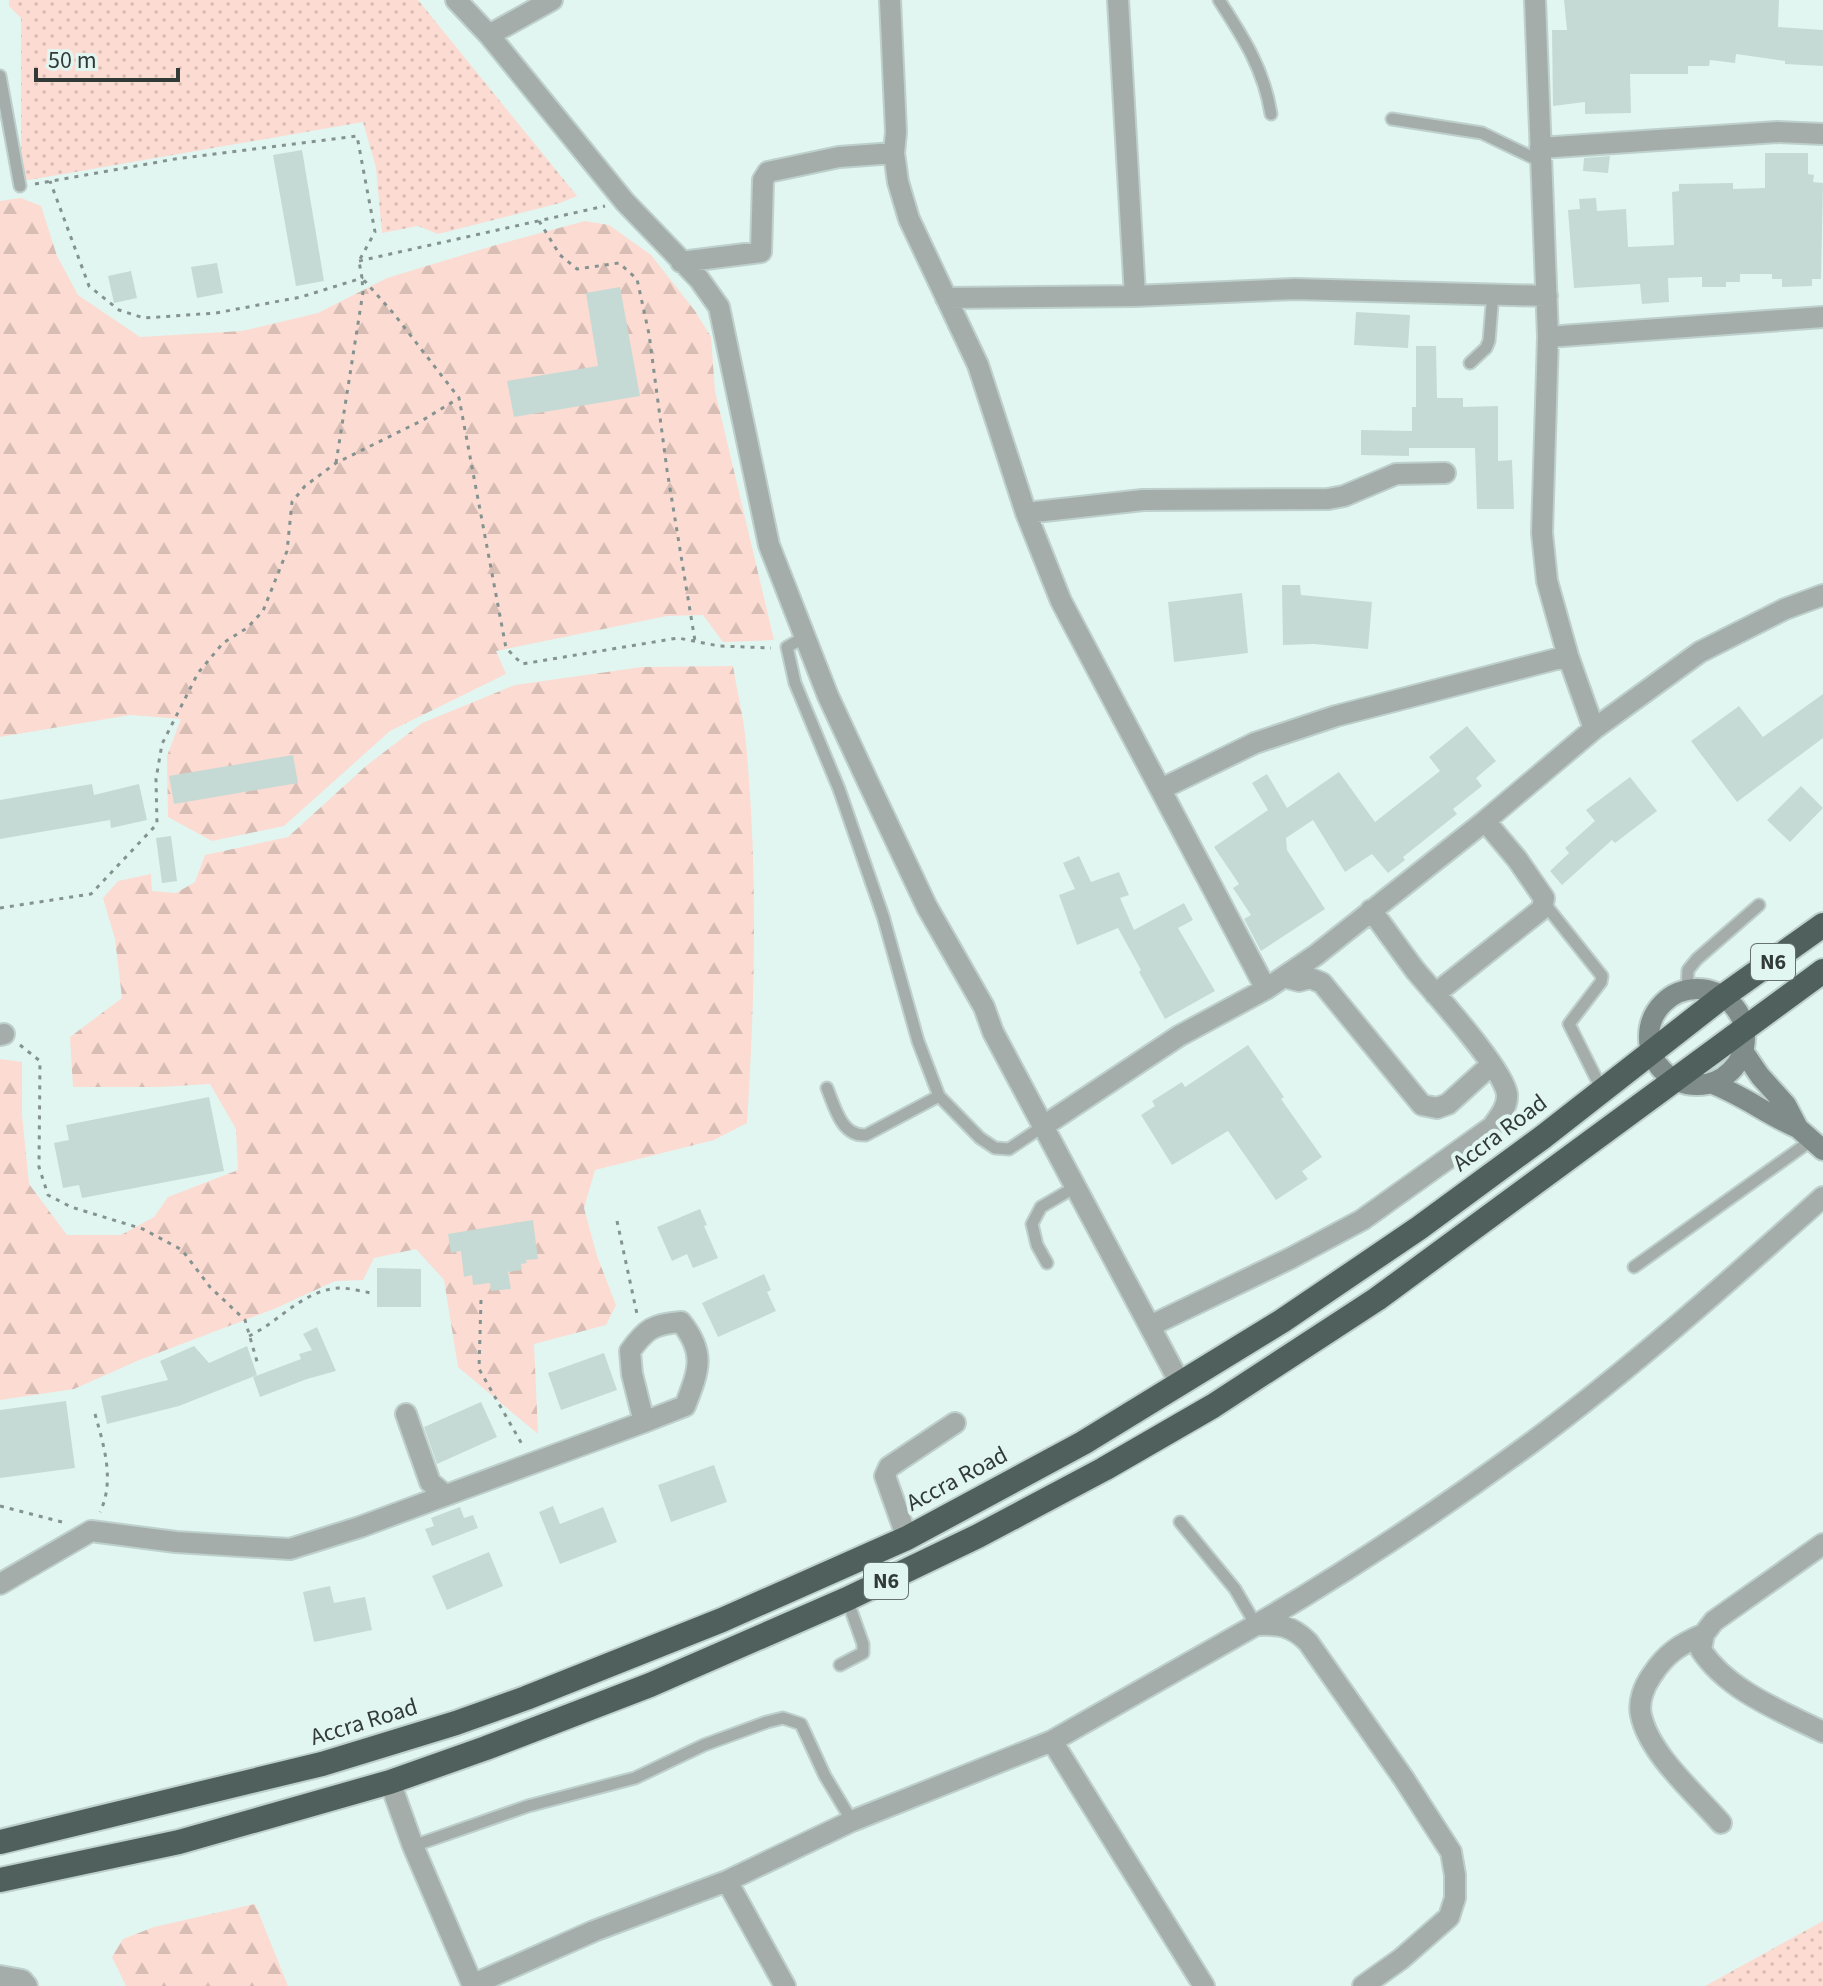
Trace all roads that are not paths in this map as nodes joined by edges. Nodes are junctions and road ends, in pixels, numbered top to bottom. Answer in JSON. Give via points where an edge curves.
{"nodes":[{"id":1,"x":456,"y":0,"type":"edge"},
{"id":2,"x":552,"y":0,"type":"edge"},
{"id":3,"x":890,"y":0,"type":"edge"},
{"id":4,"x":1118,"y":0,"type":"edge"},
{"id":5,"x":1219,"y":0,"type":"edge"},
{"id":6,"x":1535,"y":0,"type":"edge"},
{"id":7,"x":489,"y":35,"type":"junction"},
{"id":8,"x":0,"y":76,"type":"edge"},
{"id":9,"x":1271,"y":114,"type":"dead end"},
{"id":10,"x":1392,"y":119,"type":"dead end"},
{"id":11,"x":1823,"y":134,"type":"edge"},
{"id":12,"x":894,"y":153,"type":"junction"},
{"id":13,"x":1540,"y":154,"type":"junction"},
{"id":14,"x":20,"y":186,"type":"road end"},
{"id":15,"x":681,"y":262,"type":"junction"},
{"id":16,"x":1493,"y":293,"type":"junction"},
{"id":17,"x":1135,"y":296,"type":"junction"},
{"id":18,"x":1547,"y":296,"type":"junction"},
{"id":19,"x":946,"y":298,"type":"junction"},
{"id":20,"x":1823,"y":317,"type":"edge"},
{"id":21,"x":1548,"y":337,"type":"junction"},
{"id":22,"x":1470,"y":363,"type":"dead end"},
{"id":23,"x":1445,"y":473,"type":"dead end"},
{"id":24,"x":1026,"y":513,"type":"junction"},
{"id":25,"x":1823,"y":595,"type":"edge"},
{"id":26,"x":796,"y":642,"type":"junction"},
{"id":27,"x":1568,"y":656,"type":"junction"},
{"id":28,"x":1594,"y":729,"type":"junction"},
{"id":29,"x":1161,"y":789,"type":"junction"},
{"id":30,"x":1485,"y":821,"type":"junction"},
{"id":31,"x":1544,"y":903,"type":"junction"},
{"id":32,"x":1759,"y":905,"type":"dead end"},
{"id":33,"x":1371,"y":910,"type":"junction"},
{"id":34,"x":1823,"y":925,"type":"edge"},
{"id":35,"x":1823,"y":971,"type":"edge"},
{"id":36,"x":1284,"y":977,"type":"junction"},
{"id":37,"x":1266,"y":989,"type":"junction"},
{"id":38,"x":1687,"y":990,"type":"junction"},
{"id":39,"x":1435,"y":994,"type":"junction"},
{"id":40,"x":1722,"y":997,"type":"junction"},
{"id":41,"x":1744,"y":1041,"type":"junction"},
{"id":42,"x":1650,"y":1052,"type":"junction"},
{"id":43,"x":1491,"y":1065,"type":"junction"},
{"id":44,"x":1676,"y":1080,"type":"junction"},
{"id":45,"x":1710,"y":1083,"type":"junction"},
{"id":46,"x":827,"y":1088,"type":"dead end"},
{"id":47,"x":1602,"y":1090,"type":"junction"},
{"id":48,"x":939,"y":1096,"type":"junction"},
{"id":49,"x":1045,"y":1125,"type":"junction"},
{"id":50,"x":1811,"y":1139,"type":"edge"},
{"id":51,"x":1077,"y":1186,"type":"junction"},
{"id":52,"x":1823,"y":1197,"type":"edge"},
{"id":53,"x":1047,"y":1263,"type":"dead end"},
{"id":54,"x":1634,"y":1267,"type":"dead end"},
{"id":55,"x":1150,"y":1326,"type":"junction"},
{"id":56,"x":1181,"y":1385,"type":"junction"},
{"id":57,"x":406,"y":1414,"type":"dead end"},
{"id":58,"x":644,"y":1422,"type":"junction"},
{"id":59,"x":955,"y":1423,"type":"dead end"},
{"id":60,"x":445,"y":1495,"type":"junction"},
{"id":61,"x":1180,"y":1522,"type":"dead end"},
{"id":62,"x":907,"y":1538,"type":"junction"},
{"id":63,"x":1823,"y":1544,"type":"edge"},
{"id":64,"x":0,"y":1584,"type":"edge"},
{"id":65,"x":847,"y":1599,"type":"junction"},
{"id":66,"x":1256,"y":1625,"type":"junction"},
{"id":67,"x":1704,"y":1634,"type":"junction"},
{"id":68,"x":840,"y":1665,"type":"dead end"},
{"id":69,"x":1823,"y":1732,"type":"edge"},
{"id":70,"x":1052,"y":1741,"type":"junction"},
{"id":71,"x":390,"y":1782,"type":"junction"},
{"id":72,"x":852,"y":1821,"type":"junction"},
{"id":73,"x":1721,"y":1823,"type":"dead end"},
{"id":74,"x":0,"y":1842,"type":"edge"},
{"id":75,"x":413,"y":1846,"type":"junction"},
{"id":76,"x":0,"y":1880,"type":"edge"},
{"id":77,"x":727,"y":1881,"type":"junction"},
{"id":78,"x":0,"y":1976,"type":"edge"},
{"id":79,"x":27,"y":1986,"type":"edge"},
{"id":80,"x":472,"y":1986,"type":"edge"},
{"id":81,"x":785,"y":1986,"type":"edge"},
{"id":82,"x":1204,"y":1986,"type":"edge"},
{"id":83,"x":1363,"y":1986,"type":"edge"}],
"edges":[{"from":1,"to":7,"type":"street"},
{"from":2,"to":7,"type":"street"},
{"from":3,"to":12,"type":"street"},
{"from":4,"to":17,"type":"street"},
{"from":5,"to":9,"type":"lane","via":[[1266,85]]},
{"from":6,"to":13,"type":"street"},
{"from":7,"to":15,"type":"street","via":[[625,202]]},
{"from":8,"to":14,"type":"lane"},
{"from":10,"to":13,"type":"lane","via":[[1482,133],[1524,155]]},
{"from":11,"to":13,"type":"street","via":[[1777,132]]},
{"from":12,"to":15,"type":"street","via":[[839,157],[768,172],[763,180],[761,252]]},
{"from":12,"to":19,"type":"street","via":[[909,219]]},
{"from":13,"to":18,"type":"street"},
{"from":15,"to":26,"type":"street","via":[[719,307],[769,545]]},
{"from":16,"to":17,"type":"street","via":[[1295,289]]},
{"from":16,"to":18,"type":"street"},
{"from":16,"to":22,"type":"lane","via":[[1489,341]]},
{"from":17,"to":19,"type":"street"},
{"from":18,"to":21,"type":"street"},
{"from":19,"to":24,"type":"street","via":[[978,365]]},
{"from":20,"to":21,"type":"street"},
{"from":21,"to":27,"type":"street","via":[[1542,533],[1547,581]]},
{"from":23,"to":24,"type":"street","via":[[1396,474],[1328,499],[1143,500]]},
{"from":24,"to":29,"type":"street","via":[[1061,601]]},
{"from":25,"to":28,"type":"street","via":[[1700,652]]},
{"from":26,"to":48,"type":"lane","via":[[795,683],[879,902]]},
{"from":26,"to":49,"type":"street","via":[[828,696],[910,873]]},
{"from":27,"to":28,"type":"street"},
{"from":27,"to":29,"type":"street","via":[[1336,716],[1255,743]]},
{"from":28,"to":30,"type":"street"},
{"from":29,"to":37,"type":"street"},
{"from":30,"to":31,"type":"street"},
{"from":30,"to":33,"type":"street"},
{"from":31,"to":39,"type":"street"},
{"from":31,"to":47,"type":"lane","via":[[1602,976],[1569,1024]]},
{"from":32,"to":38,"type":"lane","via":[[1697,959],[1688,970]]},
{"from":33,"to":36,"type":"street"},
{"from":33,"to":39,"type":"street"},
{"from":34,"to":40,"type":"highway","name":"Accra Road","number":"N6"},
{"from":35,"to":41,"type":"highway","number":"N6"},
{"from":36,"to":37,"type":"street"},
{"from":36,"to":43,"type":"street","via":[[1322,983],[1422,1105],[1448,1104]]},
{"from":37,"to":49,"type":"street","via":[[1179,1036]]},
{"from":38,"to":40,"type":"street"},
{"from":38,"to":42,"type":"street","via":[[1673,995],[1653,1018]]},
{"from":39,"to":43,"type":"street"},
{"from":40,"to":41,"type":"street","via":[[1740,1016]]},
{"from":40,"to":42,"type":"highway","name":"Accra Road","number":"N6"},
{"from":41,"to":44,"type":"highway","number":"N6"},
{"from":41,"to":45,"type":"street","via":[[1730,1071]]},
{"from":41,"to":50,"type":"street","via":[[1760,1076]]},
{"from":42,"to":44,"type":"street"},
{"from":42,"to":47,"type":"highway","name":"Accra Road","number":"N6"},
{"from":43,"to":55,"type":"street","via":[[1508,1098],[1492,1127],[1362,1220]]},
{"from":44,"to":45,"type":"street"},
{"from":44,"to":65,"type":"highway","number":"N6","via":[[1377,1299],[1213,1406],[978,1536]]},
{"from":45,"to":50,"type":"street"},
{"from":46,"to":48,"type":"lane","via":[[847,1130],[856,1136]]},
{"from":47,"to":56,"type":"highway","name":"Accra Road","number":"N6","via":[[1419,1228]]},
{"from":48,"to":49,"type":"lane","via":[[995,1148],[1009,1149]]},
{"from":49,"to":51,"type":"street"},
{"from":50,"to":54,"type":"lane"},
{"from":51,"to":53,"type":"lane","via":[[1041,1207],[1032,1224]]},
{"from":51,"to":55,"type":"street"},
{"from":52,"to":66,"type":"street","via":[[1688,1317],[1532,1442]]},
{"from":55,"to":56,"type":"street"},
{"from":56,"to":62,"type":"highway","name":"Accra Road","number":"N6"},
{"from":57,"to":60,"type":"street","via":[[430,1482]]},
{"from":58,"to":58,"type":"street","via":[[685,1406],[699,1370],[696,1340],[681,1322],[643,1333],[630,1351]]},
{"from":58,"to":60,"type":"street"},
{"from":59,"to":62,"type":"street","via":[[889,1467],[885,1476]]},
{"from":60,"to":64,"type":"street","via":[[290,1549],[91,1531]]},
{"from":61,"to":66,"type":"lane","via":[[1235,1589]]},
{"from":62,"to":74,"type":"highway","name":"Accra Road","number":"N6","via":[[707,1626],[456,1723],[322,1764]]},
{"from":63,"to":67,"type":"street","via":[[1714,1621]]},
{"from":65,"to":68,"type":"lane","via":[[863,1653]]},
{"from":65,"to":71,"type":"highway","number":"N6","via":[[650,1685]]},
{"from":66,"to":70,"type":"street"},
{"from":66,"to":83,"type":"street","via":[[1295,1629],[1308,1642],[1451,1852],[1455,1898],[1449,1917]]},
{"from":67,"to":69,"type":"street","via":[[1701,1650],[1711,1665],[1752,1696]]},
{"from":67,"to":73,"type":"street","via":[[1663,1659],[1645,1687],[1640,1713],[1657,1749]]},
{"from":70,"to":72,"type":"street"},
{"from":70,"to":82,"type":"street"},
{"from":71,"to":75,"type":"street"},
{"from":71,"to":76,"type":"highway","number":"N6","via":[[179,1842]]},
{"from":72,"to":75,"type":"lane","via":[[801,1724],[783,1718],[704,1745],[635,1778],[528,1806]]},
{"from":72,"to":77,"type":"street"},
{"from":75,"to":80,"type":"street"},
{"from":77,"to":80,"type":"street","via":[[594,1931]]},
{"from":77,"to":81,"type":"street"},
{"from":78,"to":79,"type":"street"}]}
